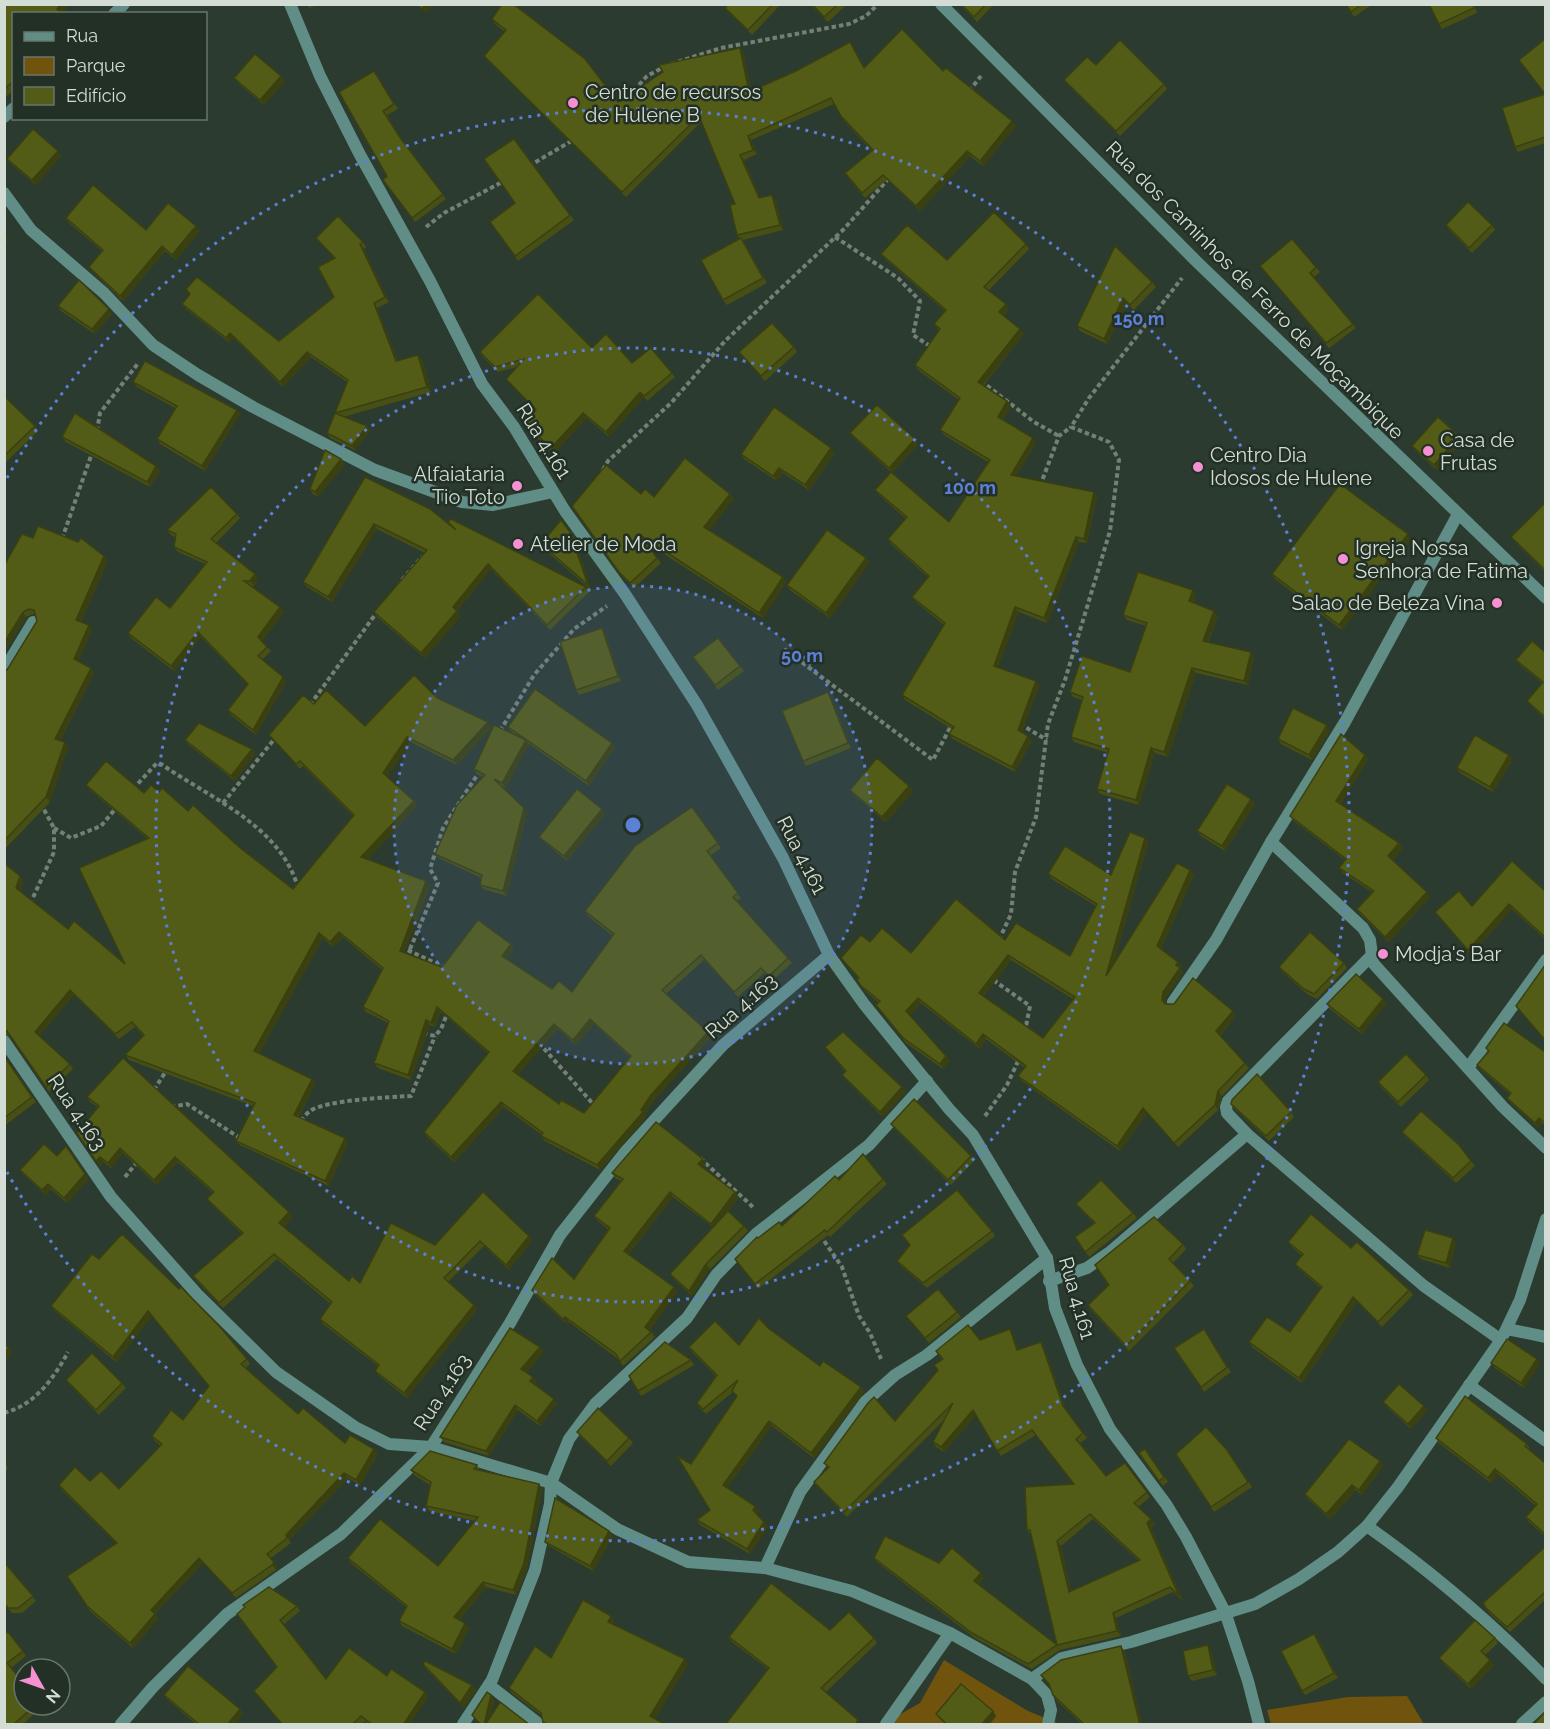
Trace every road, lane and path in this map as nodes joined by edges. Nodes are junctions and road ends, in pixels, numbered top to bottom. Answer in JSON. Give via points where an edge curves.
{"nodes":[{"id":1,"x":290,"y":4,"type":"edge"},
{"id":2,"x":878,"y":4,"type":"edge"},
{"id":3,"x":941,"y":4,"type":"edge"},
{"id":4,"x":994,"y":58,"type":"junction"},
{"id":5,"x":965,"y":95,"type":"edge"},
{"id":6,"x":627,"y":98,"type":"edge"},
{"id":7,"x":581,"y":133,"type":"edge"},
{"id":8,"x":525,"y":168,"type":"edge"},
{"id":9,"x":892,"y":174,"type":"edge"},
{"id":10,"x":506,"y":180,"type":"edge"},
{"id":11,"x":4,"y":193,"type":"edge"},
{"id":12,"x":835,"y":237,"type":"junction"},
{"id":13,"x":409,"y":244,"type":"junction"},
{"id":14,"x":1196,"y":261,"type":"junction"},
{"id":15,"x":153,"y":345,"type":"junction"},
{"id":16,"x":941,"y":354,"type":"edge"},
{"id":17,"x":978,"y":379,"type":"edge"},
{"id":18,"x":1071,"y":427,"type":"junction"},
{"id":19,"x":96,"y":434,"type":"edge"},
{"id":20,"x":1059,"y":436,"type":"junction"},
{"id":21,"x":94,"y":445,"type":"edge"},
{"id":22,"x":601,"y":474,"type":"edge"},
{"id":23,"x":553,"y":492,"type":"junction"},
{"id":24,"x":1036,"y":496,"type":"edge"},
{"id":25,"x":1457,"y":516,"type":"junction"},
{"id":26,"x":59,"y":547,"type":"edge"},
{"id":27,"x":425,"y":553,"type":"edge"},
{"id":28,"x":397,"y":587,"type":"edge"},
{"id":29,"x":625,"y":594,"type":"junction"},
{"id":30,"x":1545,"y":598,"type":"edge"},
{"id":31,"x":382,"y":605,"type":"edge"},
{"id":32,"x":33,"y":622,"type":"edge"},
{"id":33,"x":784,"y":649,"type":"dead end"},
{"id":34,"x":4,"y":670,"type":"edge"},
{"id":35,"x":306,"y":711,"type":"edge"},
{"id":36,"x":959,"y":716,"type":"edge"},
{"id":37,"x":1017,"y":723,"type":"edge"},
{"id":38,"x":283,"y":729,"type":"edge"},
{"id":39,"x":499,"y":733,"type":"edge"},
{"id":40,"x":1047,"y":740,"type":"junction"},
{"id":41,"x":481,"y":768,"type":"edge"},
{"id":42,"x":131,"y":790,"type":"edge"},
{"id":43,"x":36,"y":797,"type":"edge"},
{"id":44,"x":223,"y":803,"type":"junction"},
{"id":45,"x":117,"y":807,"type":"edge"},
{"id":46,"x":54,"y":828,"type":"junction"},
{"id":47,"x":1271,"y":842,"type":"junction"},
{"id":48,"x":300,"y":896,"type":"edge"},
{"id":49,"x":25,"y":912,"type":"edge"},
{"id":50,"x":997,"y":943,"type":"edge"},
{"id":51,"x":393,"y":946,"type":"edge"},
{"id":52,"x":410,"y":949,"type":"junction"},
{"id":53,"x":829,"y":955,"type":"junction"},
{"id":54,"x":1372,"y":956,"type":"junction"},
{"id":55,"x":1545,"y":960,"type":"edge"},
{"id":56,"x":452,"y":972,"type":"edge"},
{"id":57,"x":995,"y":972,"type":"edge"},
{"id":58,"x":1173,"y":1002,"type":"edge"},
{"id":59,"x":449,"y":1008,"type":"edge"},
{"id":60,"x":418,"y":1033,"type":"edge"},
{"id":61,"x":435,"y":1036,"type":"junction"},
{"id":62,"x":532,"y":1036,"type":"edge"},
{"id":63,"x":1023,"y":1039,"type":"edge"},
{"id":64,"x":4,"y":1041,"type":"edge"},
{"id":65,"x":1021,"y":1050,"type":"edge"},
{"id":66,"x":1468,"y":1068,"type":"junction"},
{"id":67,"x":167,"y":1070,"type":"edge"},
{"id":68,"x":927,"y":1081,"type":"junction"},
{"id":69,"x":156,"y":1100,"type":"edge"},
{"id":70,"x":166,"y":1109,"type":"edge"},
{"id":71,"x":599,"y":1110,"type":"edge"},
{"id":72,"x":296,"y":1131,"type":"edge"},
{"id":73,"x":1247,"y":1134,"type":"junction"},
{"id":74,"x":973,"y":1135,"type":"junction"},
{"id":75,"x":250,"y":1144,"type":"edge"},
{"id":76,"x":1545,"y":1148,"type":"edge"},
{"id":77,"x":691,"y":1151,"type":"edge"},
{"id":78,"x":139,"y":1160,"type":"edge"},
{"id":79,"x":111,"y":1197,"type":"junction"},
{"id":80,"x":795,"y":1204,"type":"junction"},
{"id":81,"x":1545,"y":1219,"type":"edge"},
{"id":82,"x":770,"y":1223,"type":"junction"},
{"id":83,"x":1047,"y":1258,"type":"junction"},
{"id":84,"x":1049,"y":1281,"type":"junction"},
{"id":85,"x":1504,"y":1335,"type":"junction"},
{"id":86,"x":1545,"y":1337,"type":"edge"},
{"id":87,"x":68,"y":1352,"type":"dead end"},
{"id":88,"x":895,"y":1376,"type":"junction"},
{"id":89,"x":1469,"y":1385,"type":"junction"},
{"id":90,"x":4,"y":1413,"type":"edge"},
{"id":91,"x":1545,"y":1441,"type":"edge"},
{"id":92,"x":430,"y":1447,"type":"junction"},
{"id":93,"x":551,"y":1483,"type":"junction"},
{"id":94,"x":1367,"y":1526,"type":"junction"},
{"id":95,"x":765,"y":1568,"type":"junction"},
{"id":96,"x":1225,"y":1612,"type":"junction"},
{"id":97,"x":950,"y":1634,"type":"junction"},
{"id":98,"x":1032,"y":1679,"type":"junction"},
{"id":99,"x":1545,"y":1679,"type":"edge"},
{"id":100,"x":489,"y":1685,"type":"junction"},
{"id":101,"x":1545,"y":1702,"type":"edge"},
{"id":102,"x":121,"y":1725,"type":"edge"},
{"id":103,"x":464,"y":1725,"type":"edge"},
{"id":104,"x":539,"y":1725,"type":"edge"},
{"id":105,"x":886,"y":1725,"type":"edge"},
{"id":106,"x":1048,"y":1725,"type":"edge"},
{"id":107,"x":1259,"y":1725,"type":"edge"},
{"id":108,"x":1522,"y":1725,"type":"edge"}],
"edges":[{"from":1,"to":13,"type":"street","name":"Rua 4.161","via":[[320,76]]},
{"from":2,"to":6,"type":"path","via":[[866,16],[849,24],[774,36],[678,60],[648,76]]},
{"from":3,"to":4,"type":"street","name":"Rua dos Caminhos de Ferro de Moçambique"},
{"from":4,"to":5,"type":"path"},
{"from":4,"to":14,"type":"street","name":"Rua dos Caminhos de Ferro de Moçambique"},
{"from":7,"to":8,"type":"path"},
{"from":9,"to":12,"type":"path"},
{"from":10,"to":13,"type":"path","via":[[444,213]]},
{"from":11,"to":15,"type":"street","via":[[31,230],[104,293]]},
{"from":12,"to":16,"type":"path","via":[[898,278],[920,301],[913,334]]},
{"from":12,"to":22,"type":"path","via":[[725,341],[671,403],[608,461]]},
{"from":13,"to":23,"type":"street","name":"Rua 4.161","via":[[482,384]]},
{"from":14,"to":18,"type":"path","via":[[1089,398]]},
{"from":14,"to":25,"type":"street","name":"Rua dos Caminhos de Ferro de Moçambique"},
{"from":15,"to":19,"type":"path","via":[[100,413]]},
{"from":15,"to":23,"type":"street","via":[[254,407],[375,470],[462,502],[493,505]]},
{"from":17,"to":20,"type":"path"},
{"from":18,"to":20,"type":"path"},
{"from":18,"to":40,"type":"path","via":[[1109,442],[1119,460],[1102,565],[1048,724]]},
{"from":20,"to":24,"type":"path"},
{"from":21,"to":26,"type":"path"},
{"from":23,"to":29,"type":"street","name":"Rua 4.161"},
{"from":25,"to":30,"type":"street","name":"Rua dos Caminhos de Ferro de Moçambique"},
{"from":25,"to":47,"type":"street","via":[[1382,657]]},
{"from":27,"to":28,"type":"path"},
{"from":29,"to":39,"type":"path","via":[[574,629],[534,675]]},
{"from":29,"to":53,"type":"street","name":"Rua 4.161","via":[[697,705],[783,858]]},
{"from":31,"to":35,"type":"path"},
{"from":32,"to":34,"type":"street"},
{"from":33,"to":36,"type":"path","via":[[933,760]]},
{"from":37,"to":40,"type":"path"},
{"from":38,"to":44,"type":"path"},
{"from":40,"to":50,"type":"path","via":[[1036,817],[1015,872],[1011,914]]},
{"from":41,"to":52,"type":"path","via":[[443,828],[430,869],[438,883]]},
{"from":42,"to":44,"type":"path","via":[[157,763]]},
{"from":43,"to":46,"type":"path"},
{"from":44,"to":48,"type":"path","via":[[280,850]]},
{"from":45,"to":46,"type":"path","via":[[101,826],[71,838]]},
{"from":46,"to":49,"type":"path","via":[[54,852]]},
{"from":47,"to":54,"type":"street","via":[[1364,928]]},
{"from":47,"to":58,"type":"street","via":[[1216,940]]},
{"from":51,"to":52,"type":"path"},
{"from":52,"to":56,"type":"path"},
{"from":53,"to":68,"type":"street","name":"Rua 4.161"},
{"from":53,"to":92,"type":"street","name":"Rua 4.163","via":[[723,1045],[626,1151],[560,1235],[510,1323]]},
{"from":54,"to":66,"type":"street","via":[[1373,963]]},
{"from":54,"to":73,"type":"street","via":[[1228,1101],[1227,1113]]},
{"from":55,"to":66,"type":"street"},
{"from":57,"to":63,"type":"path","via":[[996,982],[1030,1006]]},
{"from":59,"to":61,"type":"path"},
{"from":60,"to":61,"type":"path"},
{"from":61,"to":72,"type":"path","via":[[411,1096],[310,1110]]},
{"from":62,"to":71,"type":"path"},
{"from":64,"to":79,"type":"street","name":"Rua 4.163"},
{"from":65,"to":74,"type":"path","via":[[1007,1085]]},
{"from":66,"to":76,"type":"street"},
{"from":67,"to":69,"type":"path","via":[[153,1093]]},
{"from":68,"to":74,"type":"street","name":"Rua 4.161"},
{"from":68,"to":80,"type":"street","via":[[869,1145]]},
{"from":70,"to":75,"type":"path","via":[[187,1104]]},
{"from":73,"to":84,"type":"street","via":[[1110,1252],[1087,1268]]},
{"from":73,"to":85,"type":"street","via":[[1424,1286]]},
{"from":74,"to":83,"type":"street","name":"Rua 4.161"},
{"from":77,"to":82,"type":"path"},
{"from":78,"to":79,"type":"path"},
{"from":79,"to":92,"type":"street","name":"Rua 4.163","via":[[197,1293],[276,1372],[355,1427],[388,1444]]},
{"from":80,"to":82,"type":"street"},
{"from":80,"to":88,"type":"path","via":[[842,1267],[877,1354]]},
{"from":81,"to":85,"type":"street","via":[[1520,1300]]},
{"from":82,"to":93,"type":"street","via":[[716,1275],[687,1318],[595,1404],[569,1439]]},
{"from":83,"to":84,"type":"street","name":"Rua 4.161"},
{"from":83,"to":88,"type":"street","via":[[927,1355]]},
{"from":84,"to":96,"type":"street","name":"Rua 4.161","via":[[1055,1308],[1102,1418],[1166,1504]]},
{"from":85,"to":86,"type":"street"},
{"from":85,"to":89,"type":"street"},
{"from":87,"to":90,"type":"path","via":[[54,1377],[32,1399]]},
{"from":88,"to":95,"type":"street","via":[[864,1402],[800,1492]]},
{"from":89,"to":91,"type":"street"},
{"from":89,"to":94,"type":"street"},
{"from":92,"to":93,"type":"street"},
{"from":92,"to":102,"type":"street","via":[[341,1534],[227,1614],[153,1687]]},
{"from":93,"to":95,"type":"street","via":[[616,1529],[688,1562]]},
{"from":93,"to":100,"type":"street","via":[[550,1504],[534,1570]]},
{"from":94,"to":96,"type":"street","via":[[1299,1579],[1255,1604]]},
{"from":94,"to":99,"type":"street","via":[[1470,1604]]},
{"from":95,"to":97,"type":"street","via":[[852,1591]]},
{"from":96,"to":98,"type":"street","via":[[1131,1642],[1062,1658]]},
{"from":96,"to":107,"type":"street","name":"Rua 4.161"},
{"from":97,"to":98,"type":"street"},
{"from":97,"to":105,"type":"street"},
{"from":98,"to":106,"type":"street","via":[[1047,1695],[1051,1710]]},
{"from":100,"to":103,"type":"street"},
{"from":100,"to":104,"type":"street"},
{"from":101,"to":108,"type":"street"}]}
